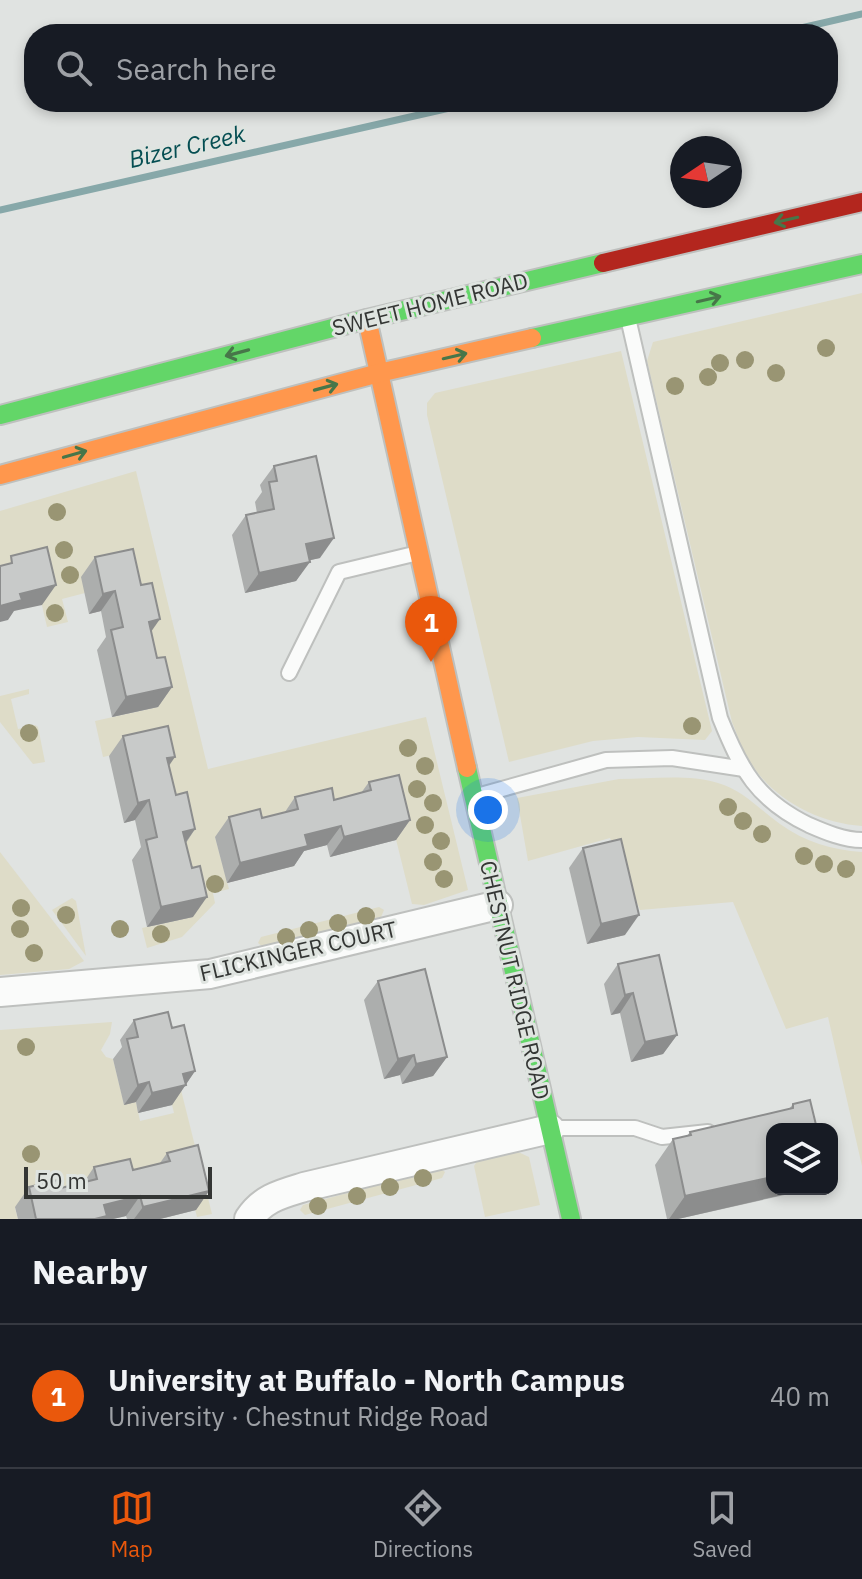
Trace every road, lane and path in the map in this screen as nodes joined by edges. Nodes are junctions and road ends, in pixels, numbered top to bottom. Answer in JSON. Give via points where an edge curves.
{"nodes":[{"id":1,"x":862,"y":202,"type":"edge"},
{"id":2,"x":862,"y":264,"type":"edge"},
{"id":3,"x":628,"y":317,"type":"junction"},
{"id":4,"x":367,"y":319,"type":"junction"},
{"id":5,"x":379,"y":373,"type":"junction"},
{"id":6,"x":0,"y":415,"type":"edge"},
{"id":7,"x":0,"y":475,"type":"edge"},
{"id":8,"x":419,"y":553,"type":"junction"},
{"id":9,"x":289,"y":673,"type":"dead end"},
{"id":10,"x":744,"y":769,"type":"junction"},
{"id":11,"x":473,"y":797,"type":"junction"},
{"id":12,"x":862,"y":840,"type":"edge"},
{"id":13,"x":498,"y":905,"type":"junction"},
{"id":14,"x":0,"y":992,"type":"edge"},
{"id":15,"x":550,"y":1129,"type":"junction"},
{"id":16,"x":718,"y":1130,"type":"edge"},
{"id":17,"x":249,"y":1219,"type":"edge"},
{"id":18,"x":571,"y":1219,"type":"edge"}],
"edges":[{"from":1,"to":4,"type":"main road","name":"SWEET HOME ROAD","one_way":true},
{"from":3,"to":2,"type":"main road","one_way":true},
{"from":5,"to":3,"type":"main road","one_way":true},
{"from":3,"to":10,"type":"lane","via":[[720,718]]},
{"from":4,"to":5,"type":"main road","name":"CHESTNUT RIDGE ROAD"},
{"from":4,"to":6,"type":"main road","name":"SWEET HOME ROAD","one_way":true},
{"from":7,"to":5,"type":"main road","one_way":true},
{"from":5,"to":8,"type":"main road","name":"CHESTNUT RIDGE ROAD"},
{"from":8,"to":9,"type":"lane","via":[[339,572]]},
{"from":8,"to":11,"type":"main road","name":"CHESTNUT RIDGE ROAD"},
{"from":10,"to":11,"type":"lane","via":[[672,758],[606,760]]},
{"from":10,"to":12,"type":"lane","via":[[766,799],[793,817],[823,832]]},
{"from":11,"to":13,"type":"main road","name":"CHESTNUT RIDGE ROAD"},
{"from":13,"to":14,"type":"street","name":"FLICKINGER COURT","via":[[210,974]]},
{"from":13,"to":15,"type":"main road","name":"CHESTNUT RIDGE ROAD"},
{"from":15,"to":16,"type":"lane","via":[[635,1128],[662,1137]]},
{"from":15,"to":17,"type":"street","via":[[273,1196]]},
{"from":15,"to":18,"type":"main road","name":"CHESTNUT RIDGE ROAD"}]}
